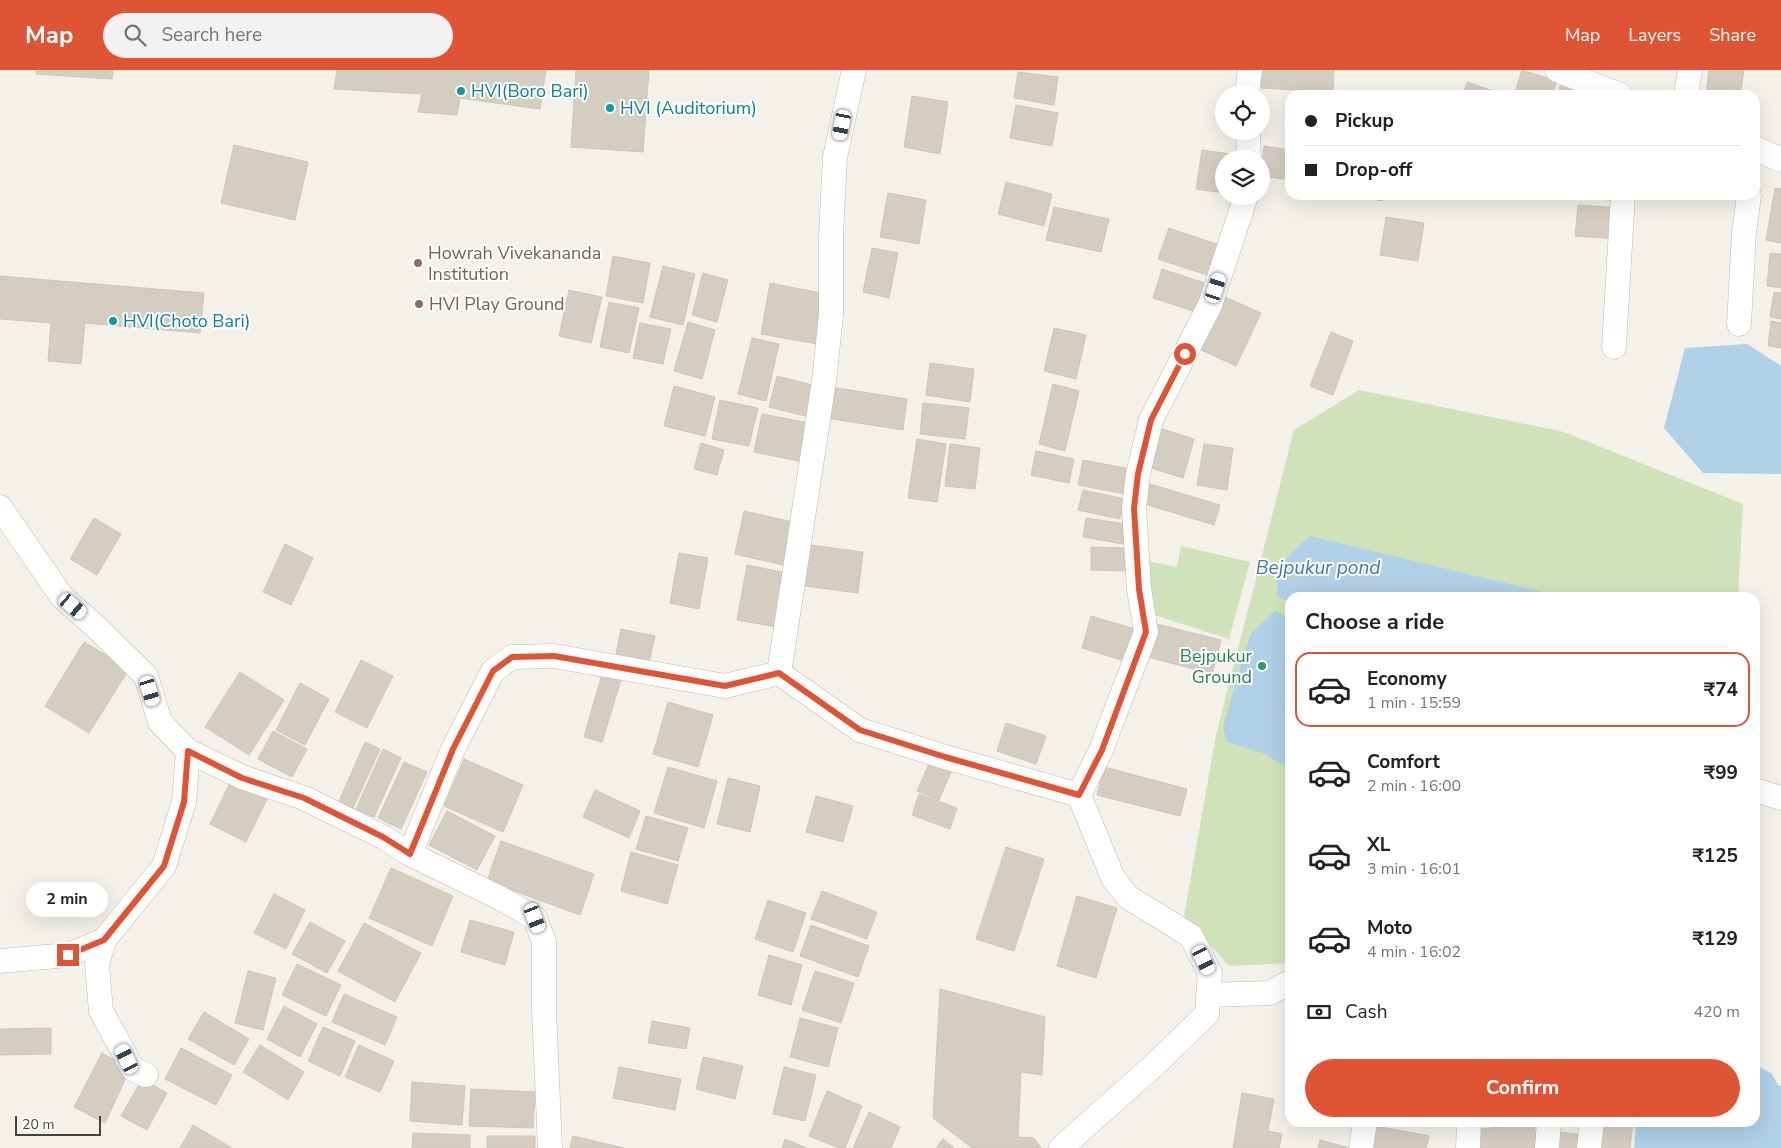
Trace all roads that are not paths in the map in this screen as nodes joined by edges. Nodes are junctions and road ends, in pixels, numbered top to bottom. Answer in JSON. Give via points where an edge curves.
{"nodes":[{"id":1,"x":854,"y":70,"type":"edge"},
{"id":2,"x":1250,"y":70,"type":"edge"},
{"id":3,"x":1557,"y":70,"type":"edge"},
{"id":4,"x":1690,"y":70,"type":"edge"},
{"id":5,"x":1248,"y":85,"type":"edge"},
{"id":6,"x":1607,"y":90,"type":"edge"},
{"id":7,"x":1687,"y":90,"type":"edge"},
{"id":8,"x":1760,"y":150,"type":"edge"},
{"id":9,"x":1781,"y":160,"type":"edge"},
{"id":10,"x":1623,"y":200,"type":"edge"},
{"id":11,"x":1748,"y":200,"type":"edge"},
{"id":12,"x":1243,"y":205,"type":"edge"},
{"id":13,"x":1739,"y":324,"type":"dead end"},
{"id":14,"x":1614,"y":347,"type":"dead end"},
{"id":15,"x":0,"y":507,"type":"edge"},
{"id":16,"x":779,"y":673,"type":"junction"},
{"id":17,"x":188,"y":751,"type":"junction"},
{"id":18,"x":1760,"y":792,"type":"edge"},
{"id":19,"x":1079,"y":795,"type":"junction"},
{"id":20,"x":1781,"y":798,"type":"edge"},
{"id":21,"x":410,"y":854,"type":"junction"},
{"id":22,"x":104,"y":940,"type":"junction"},
{"id":23,"x":0,"y":961,"type":"edge"},
{"id":24,"x":1285,"y":985,"type":"edge"},
{"id":25,"x":1208,"y":996,"type":"junction"},
{"id":26,"x":146,"y":1075,"type":"dead end"},
{"id":27,"x":1364,"y":1127,"type":"edge"},
{"id":28,"x":1469,"y":1127,"type":"edge"},
{"id":29,"x":1549,"y":1127,"type":"edge"},
{"id":30,"x":1591,"y":1127,"type":"edge"},
{"id":31,"x":550,"y":1148,"type":"edge"},
{"id":32,"x":1061,"y":1148,"type":"edge"},
{"id":33,"x":1361,"y":1148,"type":"edge"},
{"id":34,"x":1468,"y":1148,"type":"edge"},
{"id":35,"x":1548,"y":1148,"type":"edge"},
{"id":36,"x":1589,"y":1148,"type":"edge"}],
"edges":[{"from":1,"to":16,"type":"street","via":[[835,157],[830,236],[832,315],[824,381]]},
{"from":2,"to":5,"type":"street"},
{"from":3,"to":6,"type":"street"},
{"from":4,"to":7,"type":"street"},
{"from":8,"to":9,"type":"street"},
{"from":10,"to":14,"type":"street"},
{"from":11,"to":13,"type":"street"},
{"from":12,"to":19,"type":"street","via":[[1210,305],[1151,420],[1138,474],[1134,508],[1139,589],[1146,632],[1102,750]]},
{"from":15,"to":17,"type":"street","via":[[62,597],[146,676],[160,722]]},
{"from":16,"to":19,"type":"street","via":[[860,730]]},
{"from":16,"to":21,"type":"street","via":[[725,686],[554,656],[512,657],[493,671],[453,749]]},
{"from":17,"to":21,"type":"street","via":[[242,778],[304,798]]},
{"from":17,"to":22,"type":"street","via":[[184,802],[164,866]]},
{"from":18,"to":20,"type":"street"},
{"from":19,"to":25,"type":"street","via":[[1113,878],[1128,897],[1192,936],[1210,973]]},
{"from":21,"to":31,"type":"street","via":[[535,918],[544,942]]},
{"from":22,"to":23,"type":"street","via":[[68,955]]},
{"from":22,"to":26,"type":"street","via":[[97,965],[101,1011],[133,1069]]},
{"from":24,"to":25,"type":"street","via":[[1270,994]]},
{"from":25,"to":32,"type":"street","via":[[1207,1014]]},
{"from":27,"to":33,"type":"street"},
{"from":28,"to":34,"type":"street"},
{"from":29,"to":35,"type":"street"},
{"from":30,"to":36,"type":"street"}]}
